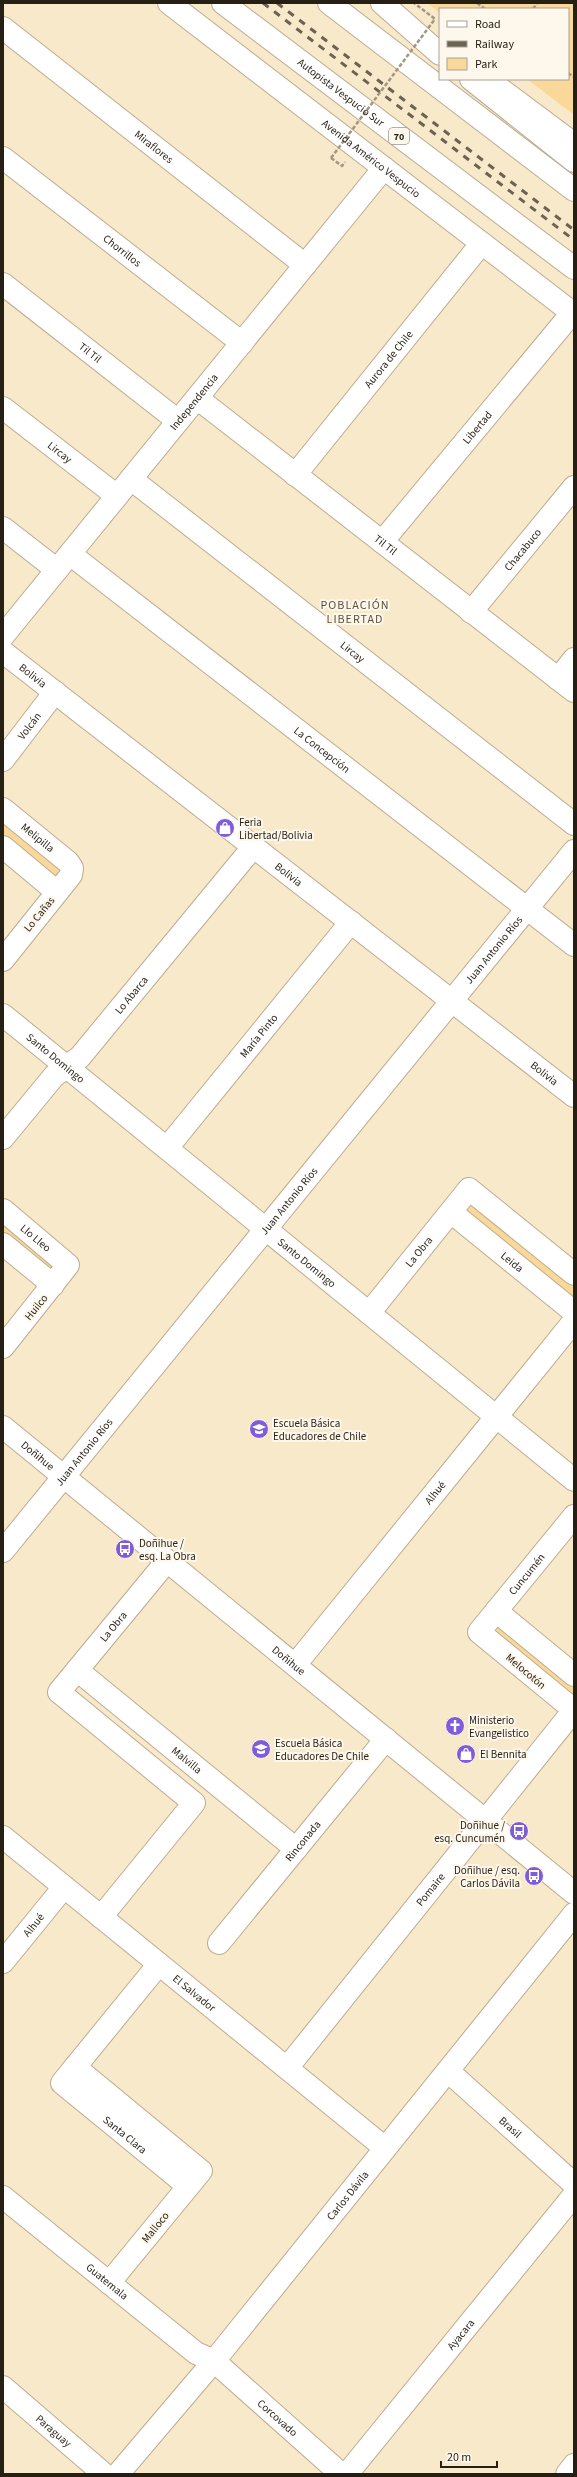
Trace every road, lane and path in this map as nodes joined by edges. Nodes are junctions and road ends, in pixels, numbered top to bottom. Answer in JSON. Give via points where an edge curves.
{"nodes":[{"id":1,"x":168,"y":3,"type":"edge"},
{"id":2,"x":223,"y":3,"type":"edge"},
{"id":3,"x":329,"y":3,"type":"edge"},
{"id":4,"x":382,"y":3,"type":"edge"},
{"id":5,"x":385,"y":3,"type":"edge"},
{"id":6,"x":414,"y":3,"type":"edge"},
{"id":7,"x":3,"y":28,"type":"edge"},
{"id":8,"x":439,"y":43,"type":"edge"},
{"id":9,"x":439,"y":53,"type":"edge"},
{"id":10,"x":471,"y":80,"type":"edge"},
{"id":11,"x":488,"y":80,"type":"edge"},
{"id":12,"x":574,"y":144,"type":"edge"},
{"id":13,"x":3,"y":158,"type":"edge"},
{"id":14,"x":331,"y":158,"type":"dead end"},
{"id":15,"x":574,"y":161,"type":"edge"},
{"id":16,"x":384,"y":168,"type":"junction"},
{"id":17,"x":574,"y":190,"type":"edge"},
{"id":18,"x":481,"y":244,"type":"junction"},
{"id":19,"x":305,"y":265,"type":"junction"},
{"id":20,"x":574,"y":268,"type":"edge"},
{"id":21,"x":3,"y":284,"type":"edge"},
{"id":22,"x":573,"y":313,"type":"edge"},
{"id":23,"x":242,"y":343,"type":"junction"},
{"id":24,"x":197,"y":398,"type":"junction"},
{"id":25,"x":3,"y":408,"type":"edge"},
{"id":26,"x":178,"y":421,"type":"junction"},
{"id":27,"x":295,"y":475,"type":"junction"},
{"id":28,"x":131,"y":479,"type":"junction"},
{"id":29,"x":574,"y":487,"type":"edge"},
{"id":30,"x":117,"y":496,"type":"junction"},
{"id":31,"x":3,"y":528,"type":"edge"},
{"id":32,"x":382,"y":542,"type":"junction"},
{"id":33,"x":70,"y":554,"type":"junction"},
{"id":34,"x":57,"y":570,"type":"junction"},
{"id":35,"x":472,"y":612,"type":"junction"},
{"id":36,"x":3,"y":636,"type":"edge"},
{"id":37,"x":3,"y":652,"type":"edge"},
{"id":38,"x":574,"y":659,"type":"edge"},
{"id":39,"x":566,"y":685,"type":"edge"},
{"id":40,"x":55,"y":692,"type":"junction"},
{"id":41,"x":3,"y":760,"type":"edge"},
{"id":42,"x":3,"y":809,"type":"edge"},
{"id":43,"x":574,"y":824,"type":"edge"},
{"id":44,"x":254,"y":846,"type":"junction"},
{"id":45,"x":3,"y":847,"type":"edge"},
{"id":46,"x":574,"y":851,"type":"edge"},
{"id":47,"x":72,"y":868,"type":"joint"},
{"id":48,"x":57,"y":892,"type":"junction"},
{"id":49,"x":527,"y":909,"type":"junction"},
{"id":50,"x":350,"y":922,"type":"junction"},
{"id":51,"x":574,"y":945,"type":"edge"},
{"id":52,"x":3,"y":960,"type":"edge"},
{"id":53,"x":452,"y":1000,"type":"junction"},
{"id":54,"x":3,"y":1015,"type":"edge"},
{"id":55,"x":66,"y":1067,"type":"junction"},
{"id":56,"x":574,"y":1096,"type":"edge"},
{"id":57,"x":3,"y":1138,"type":"edge"},
{"id":58,"x":167,"y":1148,"type":"junction"},
{"id":59,"x":3,"y":1210,"type":"edge"},
{"id":60,"x":451,"y":1212,"type":"junction"},
{"id":61,"x":266,"y":1229,"type":"junction"},
{"id":62,"x":3,"y":1244,"type":"edge"},
{"id":63,"x":68,"y":1265,"type":"joint"},
{"id":64,"x":574,"y":1274,"type":"edge"},
{"id":65,"x":54,"y":1285,"type":"junction"},
{"id":66,"x":574,"y":1312,"type":"edge"},
{"id":67,"x":369,"y":1313,"type":"junction"},
{"id":68,"x":574,"y":1321,"type":"edge"},
{"id":69,"x":3,"y":1347,"type":"edge"},
{"id":70,"x":496,"y":1417,"type":"junction"},
{"id":71,"x":3,"y":1427,"type":"edge"},
{"id":72,"x":64,"y":1477,"type":"junction"},
{"id":73,"x":574,"y":1480,"type":"edge"},
{"id":74,"x":574,"y":1516,"type":"edge"},
{"id":75,"x":3,"y":1551,"type":"edge"},
{"id":76,"x":167,"y":1561,"type":"junction"},
{"id":77,"x":496,"y":1611,"type":"junction"},
{"id":78,"x":479,"y":1632,"type":"joint"},
{"id":79,"x":295,"y":1665,"type":"junction"},
{"id":80,"x":77,"y":1670,"type":"junction"},
{"id":81,"x":574,"y":1675,"type":"edge"},
{"id":82,"x":574,"y":1710,"type":"edge"},
{"id":83,"x":386,"y":1739,"type":"junction"},
{"id":84,"x":486,"y":1821,"type":"junction"},
{"id":85,"x":3,"y":1837,"type":"edge"},
{"id":86,"x":296,"y":1849,"type":"junction"},
{"id":87,"x":64,"y":1887,"type":"junction"},
{"id":88,"x":574,"y":1893,"type":"edge"},
{"id":89,"x":574,"y":1914,"type":"edge"},
{"id":90,"x":101,"y":1917,"type":"junction"},
{"id":91,"x":219,"y":1943,"type":"dead end"},
{"id":92,"x":3,"y":1962,"type":"edge"},
{"id":93,"x":159,"y":1964,"type":"junction"},
{"id":94,"x":287,"y":2068,"type":"junction"},
{"id":95,"x":448,"y":2071,"type":"junction"},
{"id":96,"x":385,"y":2148,"type":"junction"},
{"id":97,"x":195,"y":2179,"type":"joint"},
{"id":98,"x":574,"y":2184,"type":"edge"},
{"id":99,"x":574,"y":2195,"type":"edge"},
{"id":100,"x":3,"y":2198,"type":"edge"},
{"id":101,"x":109,"y":2283,"type":"junction"},
{"id":102,"x":214,"y":2360,"type":"junction"},
{"id":103,"x":3,"y":2387,"type":"edge"},
{"id":104,"x":574,"y":2466,"type":"edge"},
{"id":105,"x":104,"y":2474,"type":"edge"},
{"id":106,"x":118,"y":2474,"type":"edge"},
{"id":107,"x":341,"y":2474,"type":"edge"},
{"id":108,"x":347,"y":2474,"type":"edge"},
{"id":109,"x":567,"y":2474,"type":"edge"}],
"edges":[{"from":1,"to":16,"type":"main road","name":"Avenida Américo Vespucio"},
{"from":2,"to":20,"type":"main road","name":"Autopista Vespucio Sur","number":"70"},
{"from":3,"to":17,"type":"main road"},
{"from":4,"to":9,"type":"main road"},
{"from":5,"to":8,"type":"main road"},
{"from":6,"to":14,"type":"path","bridge":true,"via":[[435,19]]},
{"from":7,"to":19,"type":"main road","name":"Miraflores"},
{"from":10,"to":15,"type":"main road"},
{"from":11,"to":12,"type":"main road"},
{"from":13,"to":23,"type":"main road","name":"Chorrillos"},
{"from":16,"to":18,"type":"main road","name":"Avenida Américo Vespucio"},
{"from":16,"to":19,"type":"main road","name":"Independencia"},
{"from":18,"to":22,"type":"main road","name":"Avenida Américo Vespucio"},
{"from":18,"to":27,"type":"main road","name":"Aurora de Chile"},
{"from":19,"to":23,"type":"main road","name":"Independencia"},
{"from":21,"to":26,"type":"main road","name":"Til Til"},
{"from":22,"to":32,"type":"main road","name":"Libertad"},
{"from":23,"to":24,"type":"main road","name":"Independencia"},
{"from":24,"to":26,"type":"main road","name":"Independencia"},
{"from":24,"to":27,"type":"main road","name":"Til Til"},
{"from":25,"to":30,"type":"main road","name":"Lircay"},
{"from":26,"to":28,"type":"main road","name":"Independencia"},
{"from":27,"to":32,"type":"main road","name":"Til Til"},
{"from":28,"to":30,"type":"main road","name":"Independencia"},
{"from":28,"to":43,"type":"main road","name":"Lircay"},
{"from":29,"to":35,"type":"main road","name":"Chacabuco"},
{"from":30,"to":33,"type":"main road","name":"Independencia"},
{"from":31,"to":34,"type":"main road"},
{"from":32,"to":35,"type":"main road","name":"Til Til"},
{"from":33,"to":34,"type":"main road","name":"Independencia"},
{"from":33,"to":49,"type":"main road","name":"La Concepción"},
{"from":34,"to":36,"type":"main road","name":"Independencia"},
{"from":35,"to":39,"type":"main road","name":"Til Til"},
{"from":37,"to":40,"type":"main road","name":"Bolivia"},
{"from":38,"to":39,"type":"main road"},
{"from":40,"to":41,"type":"main road","name":"Volcán"},
{"from":40,"to":44,"type":"main road","name":"Bolivia"},
{"from":42,"to":47,"type":"main road","name":"Melipilla"},
{"from":44,"to":50,"type":"main road","name":"Bolivia"},
{"from":44,"to":55,"type":"main road","name":"Lo Abarca","via":[[80,1057]]},
{"from":45,"to":48,"type":"main road"},
{"from":46,"to":49,"type":"main road","name":"Juan Antonio Ríos"},
{"from":47,"to":48,"type":"main road","name":"Lo Cañas","via":[[71,874]]},
{"from":48,"to":52,"type":"main road","name":"Lo Cañas"},
{"from":49,"to":51,"type":"main road","name":"La Concepción"},
{"from":49,"to":53,"type":"main road","name":"Juan Antonio Ríos"},
{"from":50,"to":53,"type":"main road","name":"Bolivia"},
{"from":50,"to":58,"type":"main road","name":"María Pinto"},
{"from":53,"to":56,"type":"main road","name":"Bolivia"},
{"from":53,"to":61,"type":"main road","name":"Juan Antonio Ríos"},
{"from":54,"to":55,"type":"main road","name":"Santo Domingo"},
{"from":55,"to":57,"type":"main road","name":"Lo Abarca","via":[[54,1076]]},
{"from":55,"to":58,"type":"main road","name":"Santo Domingo"},
{"from":58,"to":61,"type":"main road","name":"Santo Domingo"},
{"from":59,"to":63,"type":"main road","name":"Llo Lleo"},
{"from":60,"to":64,"type":"main road","name":"La Obra","via":[[469,1189]]},
{"from":60,"to":66,"type":"main road","name":"Leida"},
{"from":60,"to":67,"type":"main road","name":"La Obra"},
{"from":61,"to":67,"type":"main road","name":"Santo Domingo"},
{"from":61,"to":72,"type":"main road","name":"Juan Antonio Ríos"},
{"from":62,"to":65,"type":"main road"},
{"from":63,"to":65,"type":"main road","name":"Huilco"},
{"from":65,"to":69,"type":"main road","name":"Huilco"},
{"from":67,"to":70,"type":"main road","name":"Santo Domingo"},
{"from":68,"to":70,"type":"main road","name":"Alhué"},
{"from":70,"to":73,"type":"main road","name":"Santo Domingo"},
{"from":70,"to":79,"type":"main road","name":"Alhué"},
{"from":71,"to":72,"type":"main road","name":"Doñihue"},
{"from":72,"to":75,"type":"main road","name":"Juan Antonio Ríos"},
{"from":72,"to":76,"type":"main road","name":"Doñihue"},
{"from":74,"to":77,"type":"main road","name":"Cuncumén"},
{"from":76,"to":79,"type":"main road","name":"Doñihue"},
{"from":76,"to":80,"type":"main road","name":"La Obra"},
{"from":77,"to":78,"type":"main road","name":"Cuncumén"},
{"from":77,"to":81,"type":"main road"},
{"from":78,"to":82,"type":"main road","name":"Melocotón"},
{"from":79,"to":83,"type":"main road","name":"Doñihue"},
{"from":80,"to":86,"type":"main road","name":"Malvilla"},
{"from":80,"to":90,"type":"main road","name":"La Obra","via":[[59,1692],[194,1803]]},
{"from":82,"to":84,"type":"main road","name":"Pomaire"},
{"from":83,"to":84,"type":"main road","name":"Doñihue"},
{"from":83,"to":86,"type":"main road","name":"Rinconada"},
{"from":84,"to":88,"type":"main road","name":"Doñihue"},
{"from":84,"to":94,"type":"main road","name":"Pomaire"},
{"from":85,"to":87,"type":"main road","name":"El Salvador"},
{"from":86,"to":91,"type":"main road","name":"Rinconada"},
{"from":87,"to":90,"type":"main road","name":"El Salvador"},
{"from":87,"to":92,"type":"main road","name":"Alhué"},
{"from":89,"to":95,"type":"main road","name":"Carlos Dávila"},
{"from":90,"to":93,"type":"main road","name":"El Salvador"},
{"from":93,"to":94,"type":"main road","name":"El Salvador"},
{"from":93,"to":97,"type":"main road","name":"Santa Clara","via":[[68,2075]]},
{"from":94,"to":96,"type":"main road","name":"El Salvador"},
{"from":95,"to":96,"type":"main road","name":"Carlos Dávila"},
{"from":95,"to":98,"type":"main road","name":"Brasil"},
{"from":96,"to":102,"type":"main road","name":"Carlos Dávila"},
{"from":97,"to":101,"type":"main road","name":"Malloco"},
{"from":99,"to":108,"type":"main road","name":"Ayacara"},
{"from":100,"to":101,"type":"main road","name":"Guatemala"},
{"from":101,"to":102,"type":"main road","name":"Guatemala","via":[[196,2352]]},
{"from":102,"to":106,"type":"main road","name":"Carlos Dávila"},
{"from":102,"to":107,"type":"main road","name":"Corcovado"},
{"from":103,"to":105,"type":"main road","name":"Paraguay"},
{"from":104,"to":109,"type":"main road"}]}
